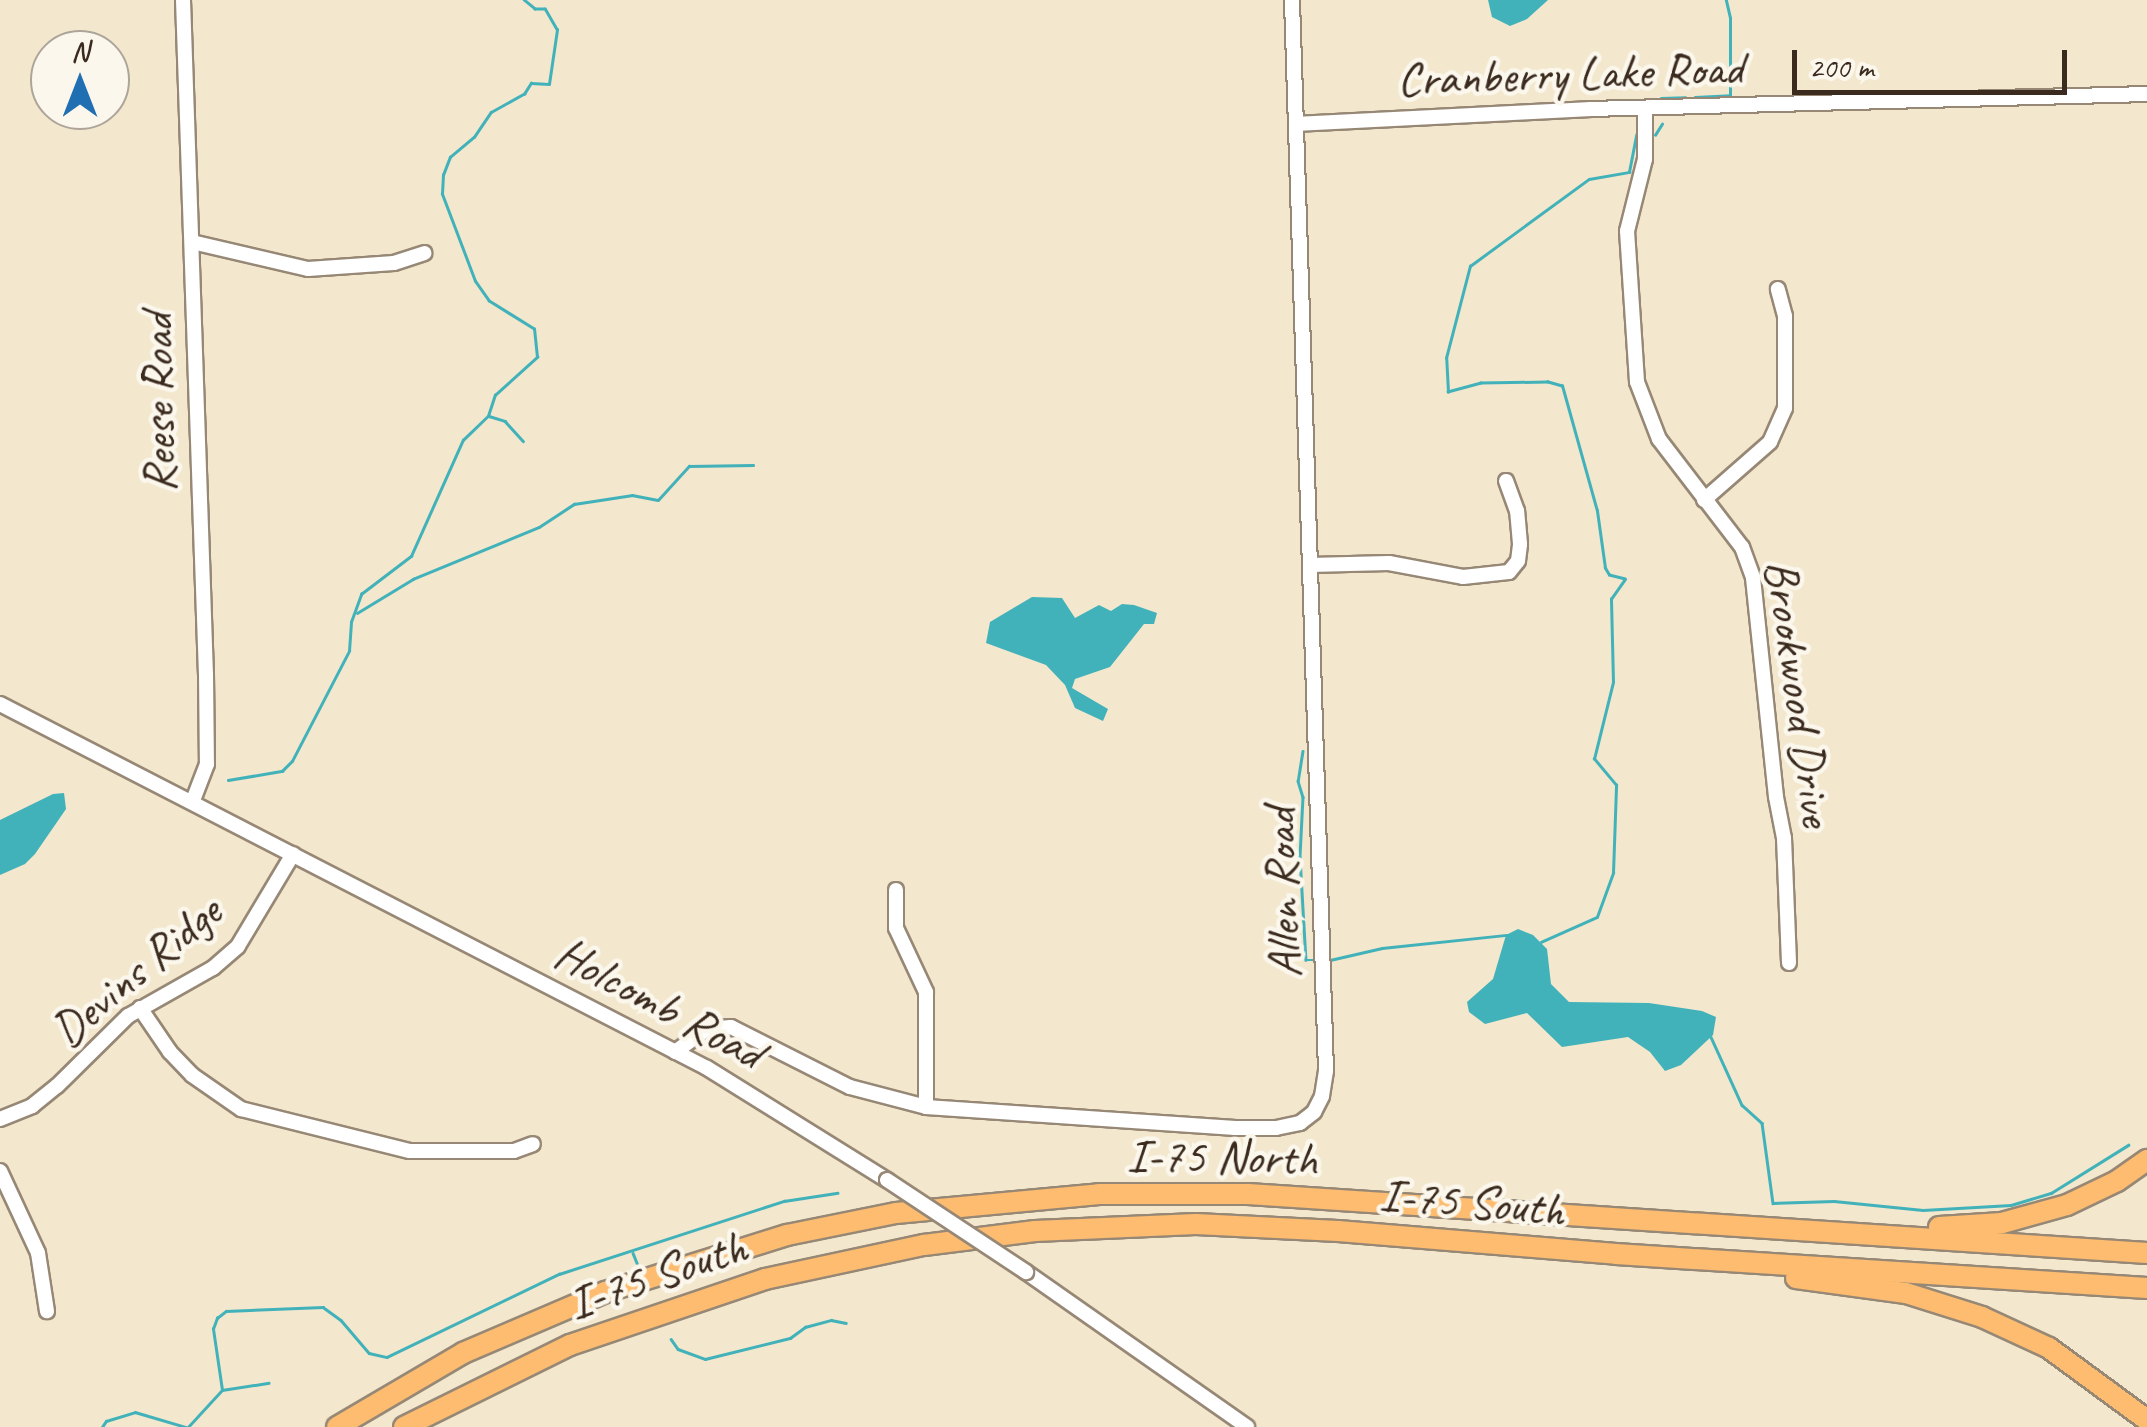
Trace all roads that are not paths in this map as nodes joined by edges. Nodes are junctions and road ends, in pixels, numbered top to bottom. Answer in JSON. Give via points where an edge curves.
{"nodes":[{"id":1,"x":183,"y":0,"type":"edge"},
{"id":2,"x":1292,"y":0,"type":"edge"},
{"id":3,"x":2147,"y":94,"type":"edge"},
{"id":4,"x":1644,"y":108,"type":"junction"},
{"id":5,"x":1297,"y":124,"type":"junction"},
{"id":6,"x":192,"y":242,"type":"junction"},
{"id":7,"x":424,"y":254,"type":"dead end"},
{"id":8,"x":1778,"y":289,"type":"dead end"},
{"id":9,"x":1506,"y":481,"type":"dead end"},
{"id":10,"x":1704,"y":500,"type":"junction"},
{"id":11,"x":1310,"y":565,"type":"junction"},
{"id":12,"x":0,"y":704,"type":"edge"},
{"id":13,"x":193,"y":801,"type":"junction"},
{"id":14,"x":293,"y":854,"type":"junction"},
{"id":15,"x":896,"y":890,"type":"dead end"},
{"id":16,"x":1789,"y":963,"type":"dead end"},
{"id":17,"x":140,"y":1008,"type":"junction"},
{"id":18,"x":675,"y":1052,"type":"junction"},
{"id":19,"x":926,"y":1107,"type":"junction"},
{"id":20,"x":0,"y":1119,"type":"edge"},
{"id":21,"x":533,"y":1144,"type":"dead end"},
{"id":22,"x":2147,"y":1160,"type":"edge"},
{"id":23,"x":0,"y":1171,"type":"edge"},
{"id":24,"x":1777,"y":1226,"type":"junction"},
{"id":25,"x":2147,"y":1253,"type":"edge"},
{"id":26,"x":1616,"y":1254,"type":"junction"},
{"id":27,"x":2147,"y":1288,"type":"edge"},
{"id":28,"x":47,"y":1312,"type":"dead end"},
{"id":29,"x":2147,"y":1420,"type":"edge"},
{"id":30,"x":337,"y":1427,"type":"edge"},
{"id":31,"x":404,"y":1427,"type":"edge"},
{"id":32,"x":1247,"y":1427,"type":"edge"}],
"edges":[{"from":1,"to":6,"type":"street","name":"Reese Road"},
{"from":2,"to":5,"type":"street","name":"Allen Road"},
{"from":3,"to":4,"type":"street","name":"Cranberry Lake Road"},
{"from":4,"to":5,"type":"street","name":"Cranberry Lake Road"},
{"from":4,"to":10,"type":"street","name":"Brookwood Drive","via":[[1645,159],[1627,231],[1633,360],[1650,420]]},
{"from":5,"to":11,"type":"street","name":"Allen Road"},
{"from":6,"to":7,"type":"street","via":[[308,269],[394,263]]},
{"from":6,"to":13,"type":"street","name":"Reese Road","via":[[207,746]]},
{"from":8,"to":10,"type":"street","via":[[1785,316],[1785,408],[1770,442]]},
{"from":9,"to":11,"type":"street","via":[[1520,544],[1509,572],[1463,577],[1389,563]]},
{"from":10,"to":16,"type":"street","name":"Brookwood Drive","via":[[1742,547],[1753,578],[1784,838]]},
{"from":11,"to":19,"type":"street","name":"Allen Road","via":[[1326,1064],[1314,1112],[1276,1128],[1234,1128]]},
{"from":12,"to":13,"type":"street","name":"Holcomb Road"},
{"from":13,"to":14,"type":"street","name":"Holcomb Road"},
{"from":14,"to":17,"type":"street","name":"Devins Ridge","via":[[238,946],[213,968]]},
{"from":14,"to":18,"type":"street","name":"Holcomb Road"},
{"from":15,"to":19,"type":"street","via":[[896,928],[926,992]]},
{"from":17,"to":20,"type":"street","name":"Devins Ridge","via":[[32,1106]]},
{"from":17,"to":21,"type":"street","via":[[192,1075],[242,1108],[410,1151],[514,1151]]},
{"from":18,"to":19,"type":"street","name":"Allen Road","via":[[707,1029],[731,1027],[850,1087]]},
{"from":18,"to":32,"type":"street","name":"Holcomb Road","bridge":true,"via":[[806,1126]]},
{"from":22,"to":24,"type":"highway","via":[[2093,1194],[2002,1223]]},
{"from":23,"to":28,"type":"street","via":[[38,1254]]},
{"from":24,"to":25,"type":"highway","name":"I-75 North"},
{"from":24,"to":30,"type":"highway","name":"I-75 North","via":[[1248,1194],[1100,1194],[896,1213],[787,1235],[605,1292],[463,1353]]},
{"from":26,"to":27,"type":"highway","name":"I-75 South"},
{"from":26,"to":29,"type":"highway","via":[[1878,1288],[1961,1309],[2049,1348]]},
{"from":26,"to":31,"type":"highway","name":"I-75 South","via":[[1196,1224],[1035,1231],[924,1245],[766,1279],[650,1315],[500,1376]]}]}
